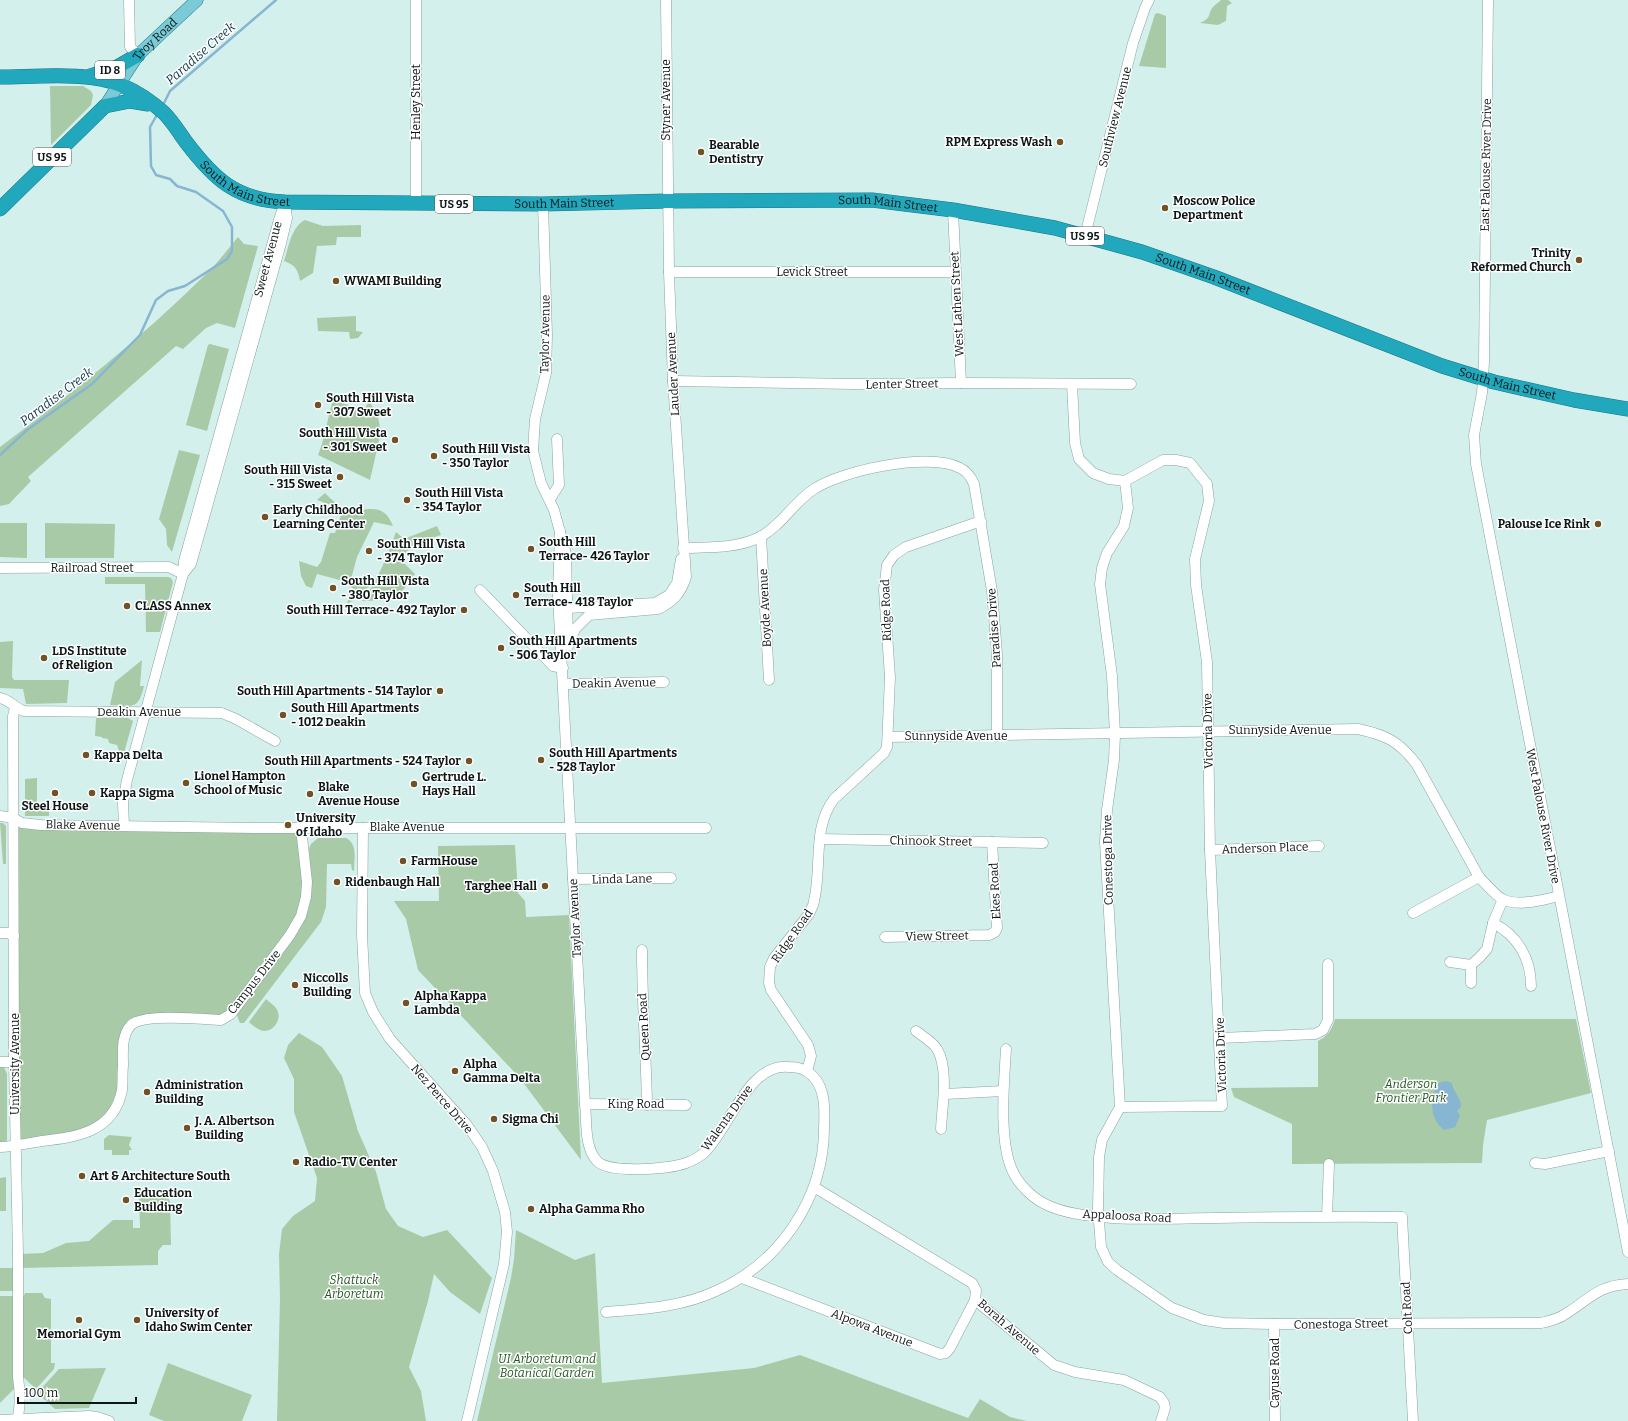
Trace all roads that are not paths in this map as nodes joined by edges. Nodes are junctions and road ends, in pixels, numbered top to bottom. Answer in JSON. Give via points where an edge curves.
{"nodes":[{"id":1,"x":129,"y":0,"type":"edge"},
{"id":2,"x":197,"y":0,"type":"edge"},
{"id":3,"x":416,"y":0,"type":"edge"},
{"id":4,"x":666,"y":0,"type":"edge"},
{"id":5,"x":1149,"y":0,"type":"edge"},
{"id":6,"x":1488,"y":0,"type":"edge"},
{"id":7,"x":138,"y":55,"type":"junction"},
{"id":8,"x":0,"y":67,"type":"edge"},
{"id":9,"x":0,"y":77,"type":"edge"},
{"id":10,"x":78,"y":77,"type":"junction"},
{"id":11,"x":119,"y":84,"type":"junction"},
{"id":12,"x":105,"y":106,"type":"junction"},
{"id":13,"x":159,"y":109,"type":"junction"},
{"id":14,"x":667,"y":201,"type":"junction"},
{"id":15,"x":285,"y":202,"type":"junction"},
{"id":16,"x":416,"y":203,"type":"junction"},
{"id":17,"x":543,"y":204,"type":"junction"},
{"id":18,"x":0,"y":209,"type":"edge"},
{"id":19,"x":953,"y":210,"type":"junction"},
{"id":20,"x":1085,"y":236,"type":"junction"},
{"id":21,"x":669,"y":272,"type":"junction"},
{"id":22,"x":955,"y":272,"type":"junction"},
{"id":23,"x":249,"y":342,"type":"junction"},
{"id":24,"x":1483,"y":378,"type":"junction"},
{"id":25,"x":673,"y":381,"type":"junction"},
{"id":26,"x":961,"y":383,"type":"junction"},
{"id":27,"x":1072,"y":384,"type":"junction"},
{"id":28,"x":1131,"y":384,"type":"dead end"},
{"id":29,"x":1628,"y":409,"type":"edge"},
{"id":30,"x":557,"y":439,"type":"dead end"},
{"id":31,"x":219,"y":449,"type":"junction"},
{"id":32,"x":1125,"y":481,"type":"junction"},
{"id":33,"x":550,"y":499,"type":"junction"},
{"id":34,"x":982,"y":521,"type":"junction"},
{"id":35,"x":560,"y":531,"type":"junction"},
{"id":36,"x":761,"y":536,"type":"junction"},
{"id":37,"x":683,"y":548,"type":"junction"},
{"id":38,"x":0,"y":568,"type":"edge"},
{"id":39,"x":183,"y":574,"type":"junction"},
{"id":40,"x":480,"y":590,"type":"dead end"},
{"id":41,"x":568,"y":608,"type":"junction"},
{"id":42,"x":559,"y":625,"type":"junction"},
{"id":43,"x":568,"y":646,"type":"junction"},
{"id":44,"x":563,"y":668,"type":"junction"},
{"id":45,"x":769,"y":680,"type":"dead end"},
{"id":46,"x":664,"y":682,"type":"dead end"},
{"id":47,"x":564,"y":684,"type":"junction"},
{"id":48,"x":0,"y":698,"type":"edge"},
{"id":49,"x":15,"y":708,"type":"junction"},
{"id":50,"x":146,"y":712,"type":"junction"},
{"id":51,"x":1208,"y":730,"type":"junction"},
{"id":52,"x":1115,"y":734,"type":"junction"},
{"id":53,"x":997,"y":736,"type":"junction"},
{"id":54,"x":889,"y":737,"type":"junction"},
{"id":55,"x":275,"y":741,"type":"dead end"},
{"id":56,"x":0,"y":816,"type":"edge"},
{"id":57,"x":13,"y":818,"type":"junction"},
{"id":58,"x":124,"y":826,"type":"junction"},
{"id":59,"x":301,"y":828,"type":"junction"},
{"id":60,"x":363,"y":828,"type":"junction"},
{"id":61,"x":571,"y":828,"type":"junction"},
{"id":62,"x":706,"y":828,"type":"dead end"},
{"id":63,"x":820,"y":840,"type":"junction"},
{"id":64,"x":992,"y":842,"type":"junction"},
{"id":65,"x":1043,"y":843,"type":"dead end"},
{"id":66,"x":1319,"y":846,"type":"dead end"},
{"id":67,"x":1210,"y":850,"type":"junction"},
{"id":68,"x":1479,"y":877,"type":"junction"},
{"id":69,"x":671,"y":878,"type":"dead end"},
{"id":70,"x":573,"y":879,"type":"junction"},
{"id":71,"x":1559,"y":896,"type":"junction"},
{"id":72,"x":1503,"y":899,"type":"junction"},
{"id":73,"x":1413,"y":913,"type":"dead end"},
{"id":74,"x":1493,"y":923,"type":"junction"},
{"id":75,"x":0,"y":933,"type":"edge"},
{"id":76,"x":989,"y":935,"type":"joint"},
{"id":77,"x":14,"y":936,"type":"junction"},
{"id":78,"x":885,"y":937,"type":"dead end"},
{"id":79,"x":642,"y":950,"type":"dead end"},
{"id":80,"x":1450,"y":962,"type":"dead end"},
{"id":81,"x":1328,"y":964,"type":"dead end"},
{"id":82,"x":1471,"y":965,"type":"junction"},
{"id":83,"x":1471,"y":983,"type":"dead end"},
{"id":84,"x":1531,"y":986,"type":"dead end"},
{"id":85,"x":916,"y":1031,"type":"dead end"},
{"id":86,"x":1221,"y":1038,"type":"junction"},
{"id":87,"x":1006,"y":1049,"type":"dead end"},
{"id":88,"x":0,"y":1062,"type":"edge"},
{"id":89,"x":14,"y":1062,"type":"junction"},
{"id":90,"x":807,"y":1071,"type":"junction"},
{"id":91,"x":1003,"y":1091,"type":"junction"},
{"id":92,"x":945,"y":1094,"type":"junction"},
{"id":93,"x":585,"y":1104,"type":"junction"},
{"id":94,"x":647,"y":1105,"type":"junction"},
{"id":95,"x":686,"y":1105,"type":"dead end"},
{"id":96,"x":1120,"y":1107,"type":"junction"},
{"id":97,"x":941,"y":1129,"type":"dead end"},
{"id":98,"x":15,"y":1145,"type":"junction"},
{"id":99,"x":0,"y":1147,"type":"edge"},
{"id":100,"x":1609,"y":1151,"type":"junction"},
{"id":101,"x":1535,"y":1163,"type":"dead end"},
{"id":102,"x":600,"y":1164,"type":"joint"},
{"id":103,"x":1328,"y":1164,"type":"dead end"},
{"id":104,"x":814,"y":1187,"type":"junction"},
{"id":105,"x":1327,"y":1216,"type":"junction"},
{"id":106,"x":1099,"y":1217,"type":"junction"},
{"id":107,"x":1380,"y":1217,"type":"joint"},
{"id":108,"x":1628,"y":1252,"type":"edge"},
{"id":109,"x":742,"y":1278,"type":"junction"},
{"id":110,"x":1628,"y":1284,"type":"edge"},
{"id":111,"x":975,"y":1300,"type":"junction"},
{"id":112,"x":606,"y":1312,"type":"dead end"},
{"id":113,"x":1408,"y":1323,"type":"junction"},
{"id":114,"x":1274,"y":1324,"type":"junction"},
{"id":115,"x":0,"y":1420,"type":"edge"},
{"id":116,"x":17,"y":1420,"type":"junction"},
{"id":117,"x":109,"y":1421,"type":"edge"},
{"id":118,"x":467,"y":1421,"type":"edge"},
{"id":119,"x":1161,"y":1421,"type":"edge"},
{"id":120,"x":1275,"y":1421,"type":"edge"},
{"id":121,"x":1413,"y":1421,"type":"edge"}],
"edges":[{"from":1,"to":7,"type":"street","via":[[130,47]]},
{"from":2,"to":7,"type":"main road","name":"Troy Road","number":"ID 8"},
{"from":3,"to":16,"type":"street","name":"Henley Street"},
{"from":4,"to":14,"type":"street","name":"Styner Avenue"},
{"from":5,"to":20,"type":"street","name":"Southview Avenue","via":[[1133,42]]},
{"from":6,"to":24,"type":"street","name":"East Palouse River Drive"},
{"from":7,"to":10,"type":"highway","number":"ID 8","via":[[110,70]]},
{"from":7,"to":11,"type":"main road","name":"Troy Road","number":"ID 8"},
{"from":8,"to":9,"type":"street"},
{"from":9,"to":10,"type":"highway","number":"US 95"},
{"from":10,"to":11,"type":"highway","number":"US 95"},
{"from":11,"to":12,"type":"main road","number":"ID 8"},
{"from":11,"to":13,"type":"highway","name":"South Main Street","number":"US 95"},
{"from":12,"to":13,"type":"highway","via":[[130,101]]},
{"from":12,"to":18,"type":"highway","number":"US 95"},
{"from":13,"to":15,"type":"highway","name":"South Main Street","number":"US 95","via":[[210,172],[223,183],[237,192],[257,199]]},
{"from":14,"to":17,"type":"highway","name":"South Main Street","number":"US 95"},
{"from":14,"to":19,"type":"highway","name":"South Main Street","number":"US 95","via":[[872,200]]},
{"from":14,"to":21,"type":"street","name":"Lauder Avenue"},
{"from":15,"to":16,"type":"highway","name":"South Main Street","number":"US 95"},
{"from":15,"to":23,"type":"street","name":"Sweet Avenue","via":[[288,218]]},
{"from":16,"to":17,"type":"highway","name":"South Main Street","number":"US 95"},
{"from":17,"to":33,"type":"street","name":"Taylor Avenue","via":[[548,335],[546,366],[535,419],[533,451],[541,483]]},
{"from":19,"to":20,"type":"highway","name":"South Main Street","number":"US 95"},
{"from":19,"to":22,"type":"street","name":"West Lathen Street"},
{"from":20,"to":24,"type":"highway","name":"South Main Street","number":"US 95","via":[[1142,252],[1214,277],[1399,350]]},
{"from":21,"to":22,"type":"street","name":"Levick Street"},
{"from":21,"to":25,"type":"street","name":"Lauder Avenue"},
{"from":22,"to":26,"type":"street","name":"West Lathen Street"},
{"from":23,"to":31,"type":"street","name":"Sweet Avenue"},
{"from":23,"to":31,"type":"street","name":"Sweet Avenue","via":[[232,387]]},
{"from":24,"to":29,"type":"highway","name":"South Main Street","number":"US 95","via":[[1574,400]]},
{"from":24,"to":71,"type":"street","name":"West Palouse River Drive","via":[[1474,435],[1476,464]]},
{"from":25,"to":26,"type":"street","name":"Lenter Street"},
{"from":25,"to":37,"type":"street","name":"Lauder Avenue"},
{"from":26,"to":27,"type":"street","name":"Lenter Street"},
{"from":27,"to":28,"type":"street","name":"Lenter Street"},
{"from":27,"to":32,"type":"street","via":[[1075,443],[1079,459],[1093,473]]},
{"from":30,"to":33,"type":"street","via":[[559,485]]},
{"from":31,"to":39,"type":"street","name":"Sweet Avenue","via":[[191,564]]},
{"from":32,"to":51,"type":"street","name":"Victoria Drive","via":[[1163,460],[1176,460],[1190,463],[1207,484],[1209,502],[1195,559],[1196,585],[1207,662]]},
{"from":32,"to":52,"type":"street","name":"Conestoga Drive","via":[[1128,508],[1124,526],[1107,553],[1100,584],[1112,676]]},
{"from":33,"to":35,"type":"street","name":"Taylor Avenue"},
{"from":34,"to":36,"type":"street","via":[[974,484],[961,468],[934,463],[899,464],[858,470],[828,480],[813,489]]},
{"from":34,"to":53,"type":"street","name":"Paradise Drive","via":[[992,591]]},
{"from":34,"to":54,"type":"street","name":"Ridge Road","via":[[906,547],[894,555],[887,565],[884,590],[890,677]]},
{"from":35,"to":41,"type":"street","name":"Taylor Avenue","via":[[566,554]]},
{"from":35,"to":42,"type":"street","name":"Taylor Avenue"},
{"from":36,"to":37,"type":"street","via":[[724,547]]},
{"from":36,"to":45,"type":"street","name":"Boyde Avenue"},
{"from":37,"to":41,"type":"street","name":"Lauder Avenue","via":[[677,583],[669,595],[655,603]]},
{"from":37,"to":43,"type":"street","name":"Lauder Avenue","via":[[686,577],[683,587],[668,605],[647,611],[589,615],[575,629]]},
{"from":38,"to":39,"type":"street","name":"Railroad Street","via":[[169,567]]},
{"from":39,"to":50,"type":"street","name":"Sweet Avenue"},
{"from":40,"to":44,"type":"street","via":[[553,666]]},
{"from":41,"to":42,"type":"street"},
{"from":41,"to":43,"type":"street","name":"Taylor Avenue"},
{"from":42,"to":44,"type":"street","name":"Taylor Avenue"},
{"from":43,"to":44,"type":"street","name":"Taylor Avenue"},
{"from":44,"to":47,"type":"street","name":"Taylor Avenue"},
{"from":46,"to":47,"type":"street","name":"Deakin Avenue"},
{"from":47,"to":61,"type":"street","name":"Taylor Avenue"},
{"from":48,"to":49,"type":"street","name":"Deakin Avenue","via":[[12,703]]},
{"from":49,"to":50,"type":"street","name":"Deakin Avenue","via":[[24,711]]},
{"from":49,"to":57,"type":"street","name":"University Avenue"},
{"from":50,"to":55,"type":"street","name":"Deakin Avenue","via":[[222,713]]},
{"from":50,"to":58,"type":"street","name":"Sweet Avenue","via":[[122,803]]},
{"from":51,"to":52,"type":"street","name":"Sunnyside Avenue"},
{"from":51,"to":67,"type":"street","name":"Victoria Drive"},
{"from":51,"to":68,"type":"street","name":"Sunnyside Avenue","via":[[1358,729],[1395,741],[1417,765]]},
{"from":52,"to":53,"type":"street","name":"Sunnyside Avenue"},
{"from":52,"to":96,"type":"street","name":"Conestoga Drive","via":[[1105,842]]},
{"from":53,"to":54,"type":"street","name":"Sunnyside Avenue"},
{"from":54,"to":63,"type":"street","name":"Ridge Road","via":[[884,753],[828,807]]},
{"from":56,"to":57,"type":"street","name":"Blake Avenue"},
{"from":57,"to":58,"type":"street","name":"Blake Avenue","via":[[22,823],[41,825]]},
{"from":57,"to":77,"type":"street","name":"University Avenue"},
{"from":58,"to":59,"type":"street","name":"Blake Avenue"},
{"from":59,"to":60,"type":"street","name":"Blake Avenue"},
{"from":59,"to":98,"type":"street","name":"Campus Drive","via":[[307,882],[301,916],[290,935],[231,1014],[221,1020],[152,1019],[141,1020],[132,1025],[122,1046],[122,1090],[108,1118],[86,1133],[64,1139]]},
{"from":60,"to":61,"type":"street","name":"Blake Avenue"},
{"from":60,"to":118,"type":"street","name":"Nez Perce Drive","via":[[362,935],[365,993],[373,1012],[390,1038],[467,1125],[482,1147],[493,1171],[505,1212],[507,1232],[504,1264]]},
{"from":61,"to":62,"type":"street","name":"Blake Avenue"},
{"from":61,"to":70,"type":"street","name":"Taylor Avenue"},
{"from":63,"to":64,"type":"street","name":"Chinook Street"},
{"from":63,"to":90,"type":"street","name":"Ridge Road","via":[[813,905],[809,914],[774,958],[769,975],[771,990],[810,1050]]},
{"from":64,"to":65,"type":"street","name":"Chinook Street"},
{"from":64,"to":76,"type":"street","name":"Ekes Road","via":[[997,928]]},
{"from":66,"to":67,"type":"street","name":"Anderson Place"},
{"from":67,"to":86,"type":"street","name":"Victoria Drive"},
{"from":68,"to":72,"type":"street","name":"Sunnyside Avenue"},
{"from":68,"to":73,"type":"street"},
{"from":69,"to":70,"type":"street","name":"Linda Lane"},
{"from":70,"to":93,"type":"street","name":"Taylor Avenue"},
{"from":71,"to":72,"type":"street","via":[[1529,902]]},
{"from":71,"to":100,"type":"street","name":"West Palouse River Drive"},
{"from":72,"to":74,"type":"street"},
{"from":74,"to":82,"type":"street","via":[[1487,949]]},
{"from":74,"to":84,"type":"street","via":[[1515,938],[1531,976]]},
{"from":75,"to":77,"type":"street"},
{"from":76,"to":78,"type":"street","name":"View Street"},
{"from":77,"to":89,"type":"street","name":"University Avenue"},
{"from":79,"to":94,"type":"street","name":"Queen Road"},
{"from":80,"to":82,"type":"street"},
{"from":81,"to":86,"type":"street","via":[[1328,1020],[1323,1030],[1315,1034]]},
{"from":82,"to":83,"type":"street"},
{"from":85,"to":92,"type":"street","via":[[937,1048]]},
{"from":86,"to":96,"type":"street","name":"Victoria Drive","via":[[1222,1106]]},
{"from":87,"to":91,"type":"street","name":"Appaloosa Road"},
{"from":88,"to":89,"type":"street"},
{"from":89,"to":98,"type":"street","name":"University Avenue"},
{"from":90,"to":102,"type":"street","name":"Walenta Drive","via":[[784,1066],[769,1070],[760,1076],[753,1082],[713,1143],[686,1163],[620,1170],[606,1168]]},
{"from":90,"to":104,"type":"street","via":[[818,1083],[824,1109],[823,1152]]},
{"from":91,"to":92,"type":"street"},
{"from":91,"to":106,"type":"street","name":"Appaloosa Road","via":[[1007,1154],[1014,1175],[1024,1188],[1047,1206]]},
{"from":92,"to":97,"type":"street"},
{"from":93,"to":94,"type":"street","name":"King Road"},
{"from":93,"to":102,"type":"street","name":"Taylor Avenue","via":[[588,1141],[591,1152]]},
{"from":94,"to":95,"type":"street","name":"King Road"},
{"from":96,"to":106,"type":"street","via":[[1102,1140],[1099,1156]]},
{"from":98,"to":99,"type":"street","name":"Campus Drive"},
{"from":98,"to":116,"type":"street","name":"University Avenue","via":[[20,1389]]},
{"from":100,"to":101,"type":"street","via":[[1545,1164]]},
{"from":100,"to":108,"type":"street","name":"West Palouse River Drive"},
{"from":103,"to":105,"type":"street"},
{"from":104,"to":109,"type":"street","via":[[808,1202],[780,1244]]},
{"from":104,"to":111,"type":"street","name":"Borah Avenue","via":[[972,1283],[976,1290]]},
{"from":105,"to":106,"type":"street","name":"Appaloosa Road"},
{"from":105,"to":107,"type":"street","name":"Appaloosa Road"},
{"from":106,"to":114,"type":"street","name":"Conestoga Street","via":[[1101,1247],[1108,1262],[1172,1308],[1204,1320]]},
{"from":107,"to":113,"type":"street","name":"Colt Road","via":[[1402,1217]]},
{"from":109,"to":111,"type":"street","name":"Alpowa Avenue","via":[[940,1354],[946,1353],[950,1348]]},
{"from":109,"to":112,"type":"street","via":[[715,1292],[679,1303]]},
{"from":110,"to":113,"type":"street","name":"Conestoga Street","via":[[1610,1285],[1598,1290],[1558,1319],[1541,1323]]},
{"from":111,"to":119,"type":"street","name":"Borah Avenue","via":[[1054,1365],[1075,1372],[1124,1380],[1160,1397],[1165,1408]]},
{"from":113,"to":114,"type":"street","name":"Conestoga Street"},
{"from":113,"to":121,"type":"street","name":"Colt Road"},
{"from":114,"to":120,"type":"street","name":"Cayuse Road"},
{"from":115,"to":116,"type":"street"},
{"from":116,"to":117,"type":"street","via":[[89,1416]]}]}
